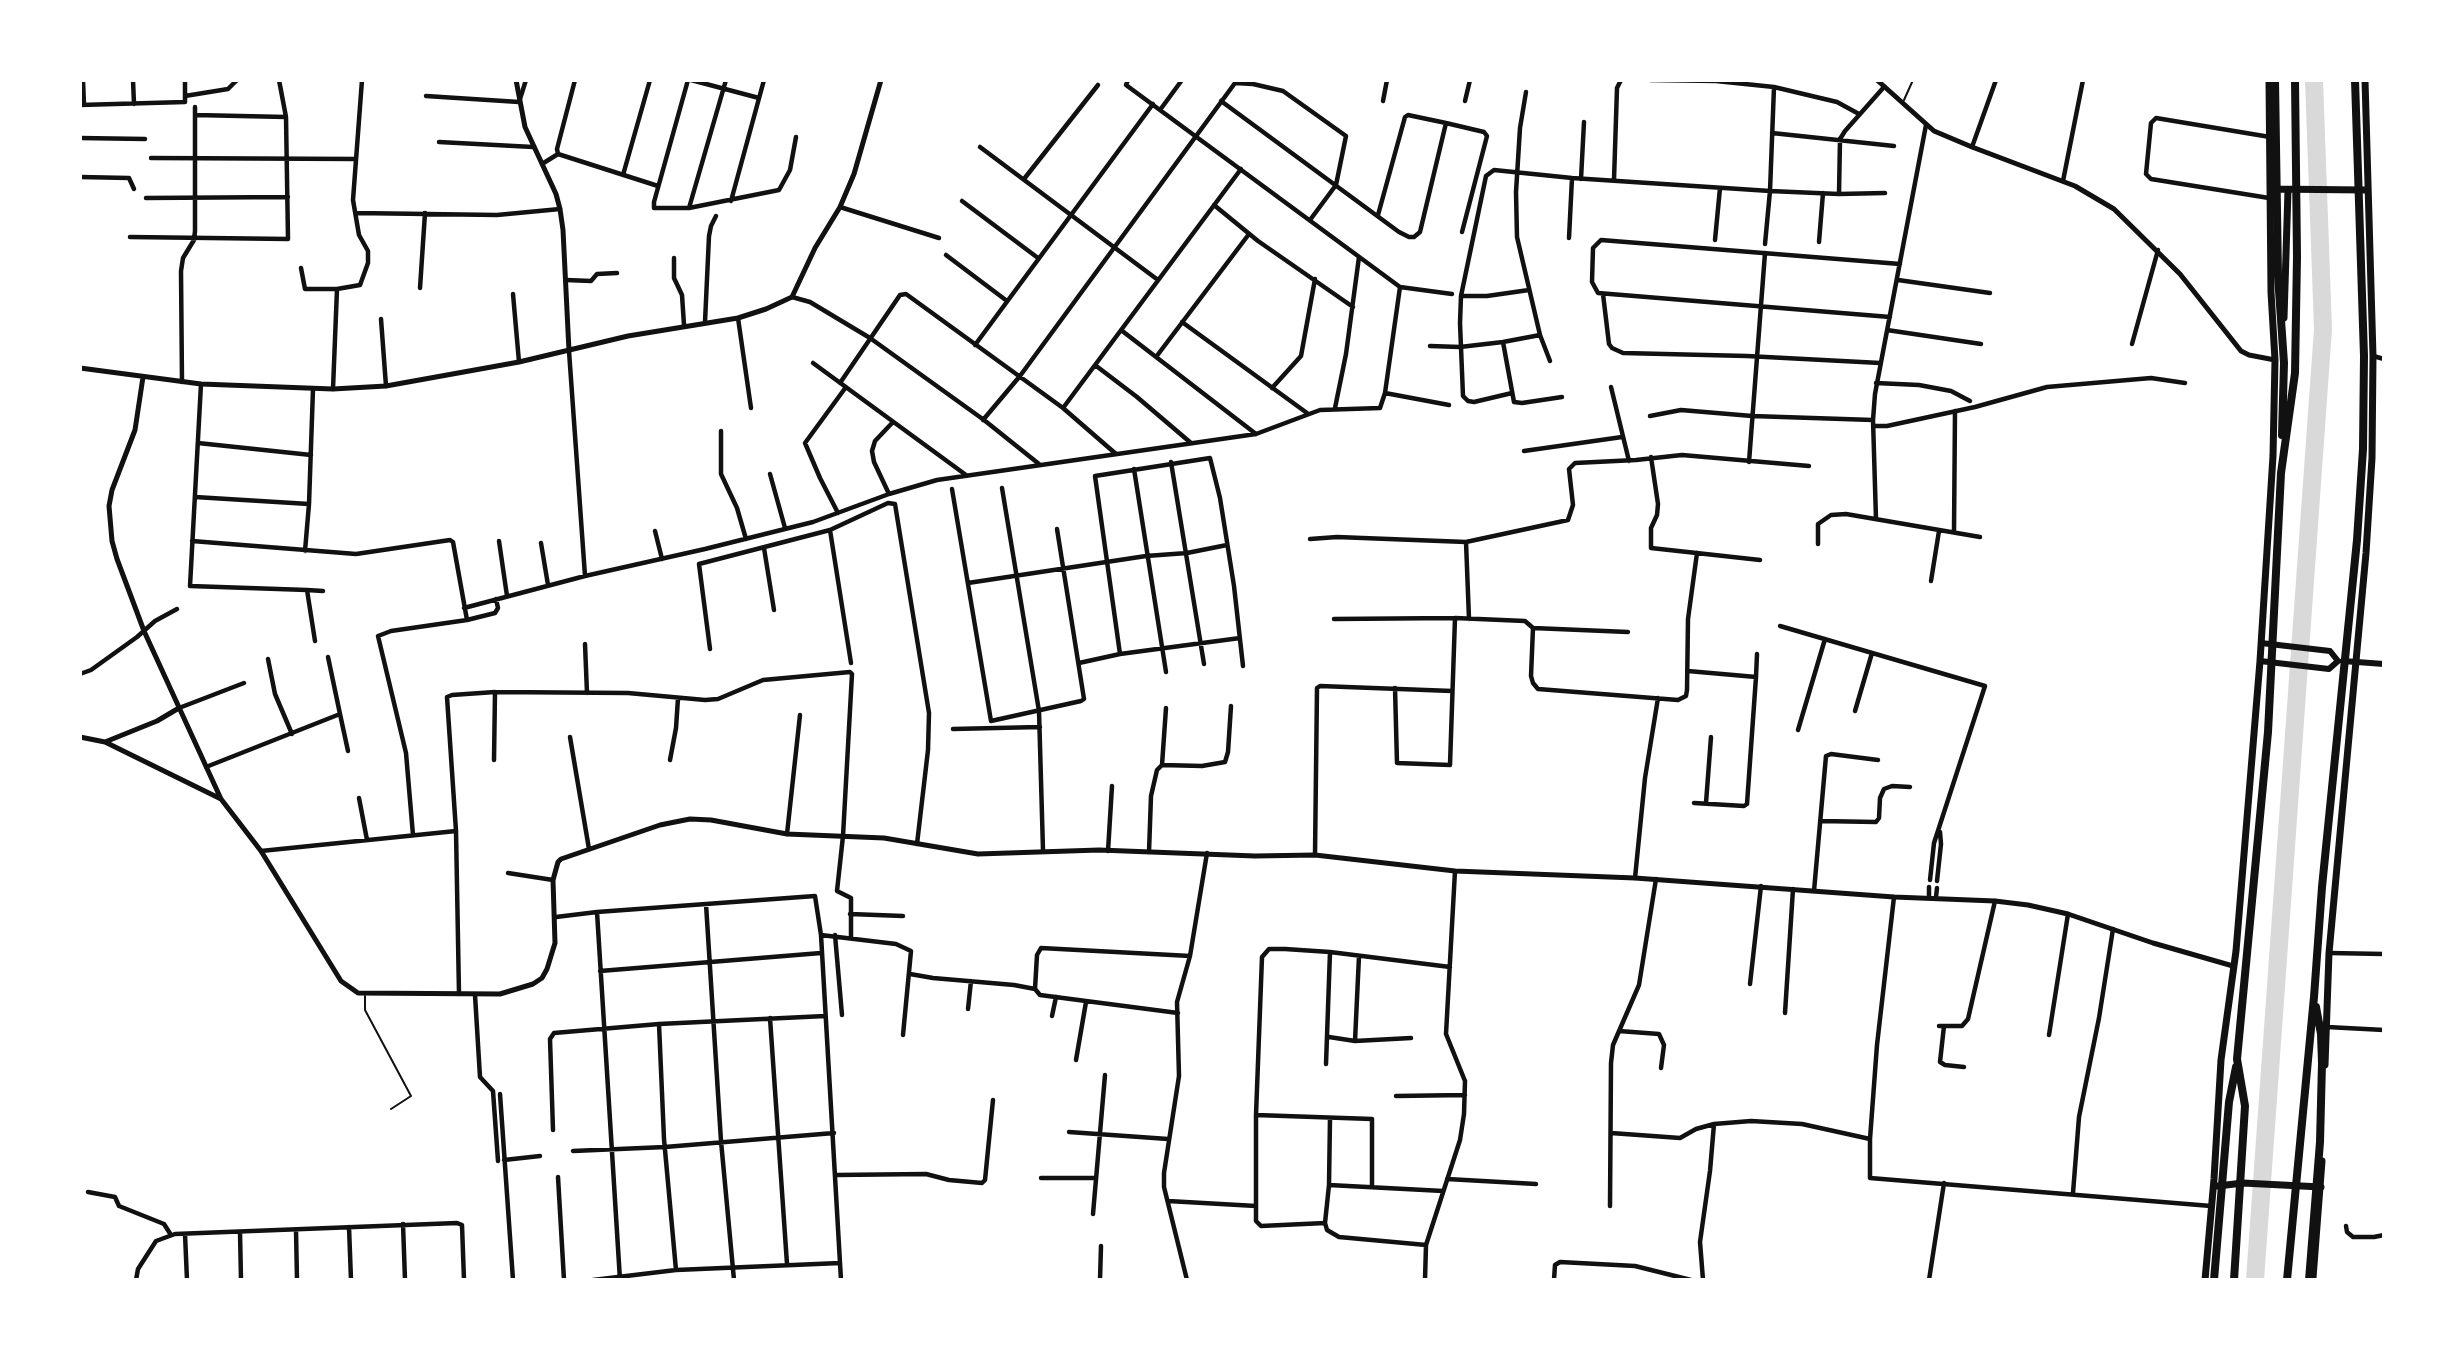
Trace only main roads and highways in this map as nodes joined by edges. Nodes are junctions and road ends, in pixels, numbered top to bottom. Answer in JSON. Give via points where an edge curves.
{"nodes":[{"id":1,"x":2269,"y":80,"type":"edge"},
{"id":2,"x":2275,"y":80,"type":"edge"},
{"id":3,"x":2295,"y":80,"type":"edge"},
{"id":4,"x":2355,"y":80,"type":"edge"},
{"id":5,"x":2365,"y":80,"type":"edge"},
{"id":6,"x":2288,"y":190,"type":"junction"},
{"id":7,"x":2369,"y":190,"type":"junction"},
{"id":8,"x":2270,"y":194,"type":"junction"},
{"id":9,"x":2275,"y":360,"type":"junction"},
{"id":10,"x":2281,"y":473,"type":"junction"},
{"id":11,"x":2261,"y":643,"type":"junction"},
{"id":12,"x":2260,"y":661,"type":"junction"},
{"id":13,"x":2338,"y":661,"type":"junction"},
{"id":14,"x":2354,"y":662,"type":"junction"},
{"id":15,"x":2384,"y":664,"type":"edge"},
{"id":16,"x":2314,"y":997,"type":"junction"},
{"id":17,"x":2237,"y":1059,"type":"junction"},
{"id":18,"x":2214,"y":1183,"type":"junction"},
{"id":19,"x":2321,"y":1187,"type":"junction"},
{"id":20,"x":2205,"y":1279,"type":"edge"},
{"id":21,"x":2214,"y":1279,"type":"edge"},
{"id":22,"x":2234,"y":1279,"type":"edge"},
{"id":23,"x":2287,"y":1279,"type":"edge"},
{"id":24,"x":2311,"y":1279,"type":"edge"}],
"edges":[{"from":1,"to":8,"type":"main road"},
{"from":2,"to":10,"type":"highway","via":[[2284,363]]},
{"from":3,"to":10,"type":"highway","via":[[2295,373]]},
{"from":4,"to":16,"type":"highway","via":[[2363,449]]},
{"from":5,"to":7,"type":"main road"},
{"from":6,"to":7,"type":"main road"},
{"from":6,"to":8,"type":"main road"},
{"from":6,"to":9,"type":"main road","via":[[2283,345]]},
{"from":7,"to":14,"type":"main road","via":[[2372,458]]},
{"from":8,"to":9,"type":"main road"},
{"from":9,"to":11,"type":"main road"},
{"from":10,"to":17,"type":"highway","via":[[2268,732]]},
{"from":11,"to":12,"type":"main road"},
{"from":11,"to":13,"type":"main road","via":[[2330,651]]},
{"from":12,"to":13,"type":"main road","via":[[2329,669]]},
{"from":12,"to":18,"type":"main road","via":[[2221,1060]]},
{"from":13,"to":14,"type":"main road"},
{"from":14,"to":15,"type":"main road"},
{"from":14,"to":19,"type":"main road","via":[[2329,953]]},
{"from":16,"to":23,"type":"highway"},
{"from":16,"to":24,"type":"highway","via":[[2322,1063]]},
{"from":17,"to":21,"type":"highway"},
{"from":17,"to":22,"type":"highway","via":[[2245,1106]]},
{"from":18,"to":19,"type":"main road"},
{"from":18,"to":20,"type":"main road"},
{"from":19,"to":24,"type":"main road"}]}
